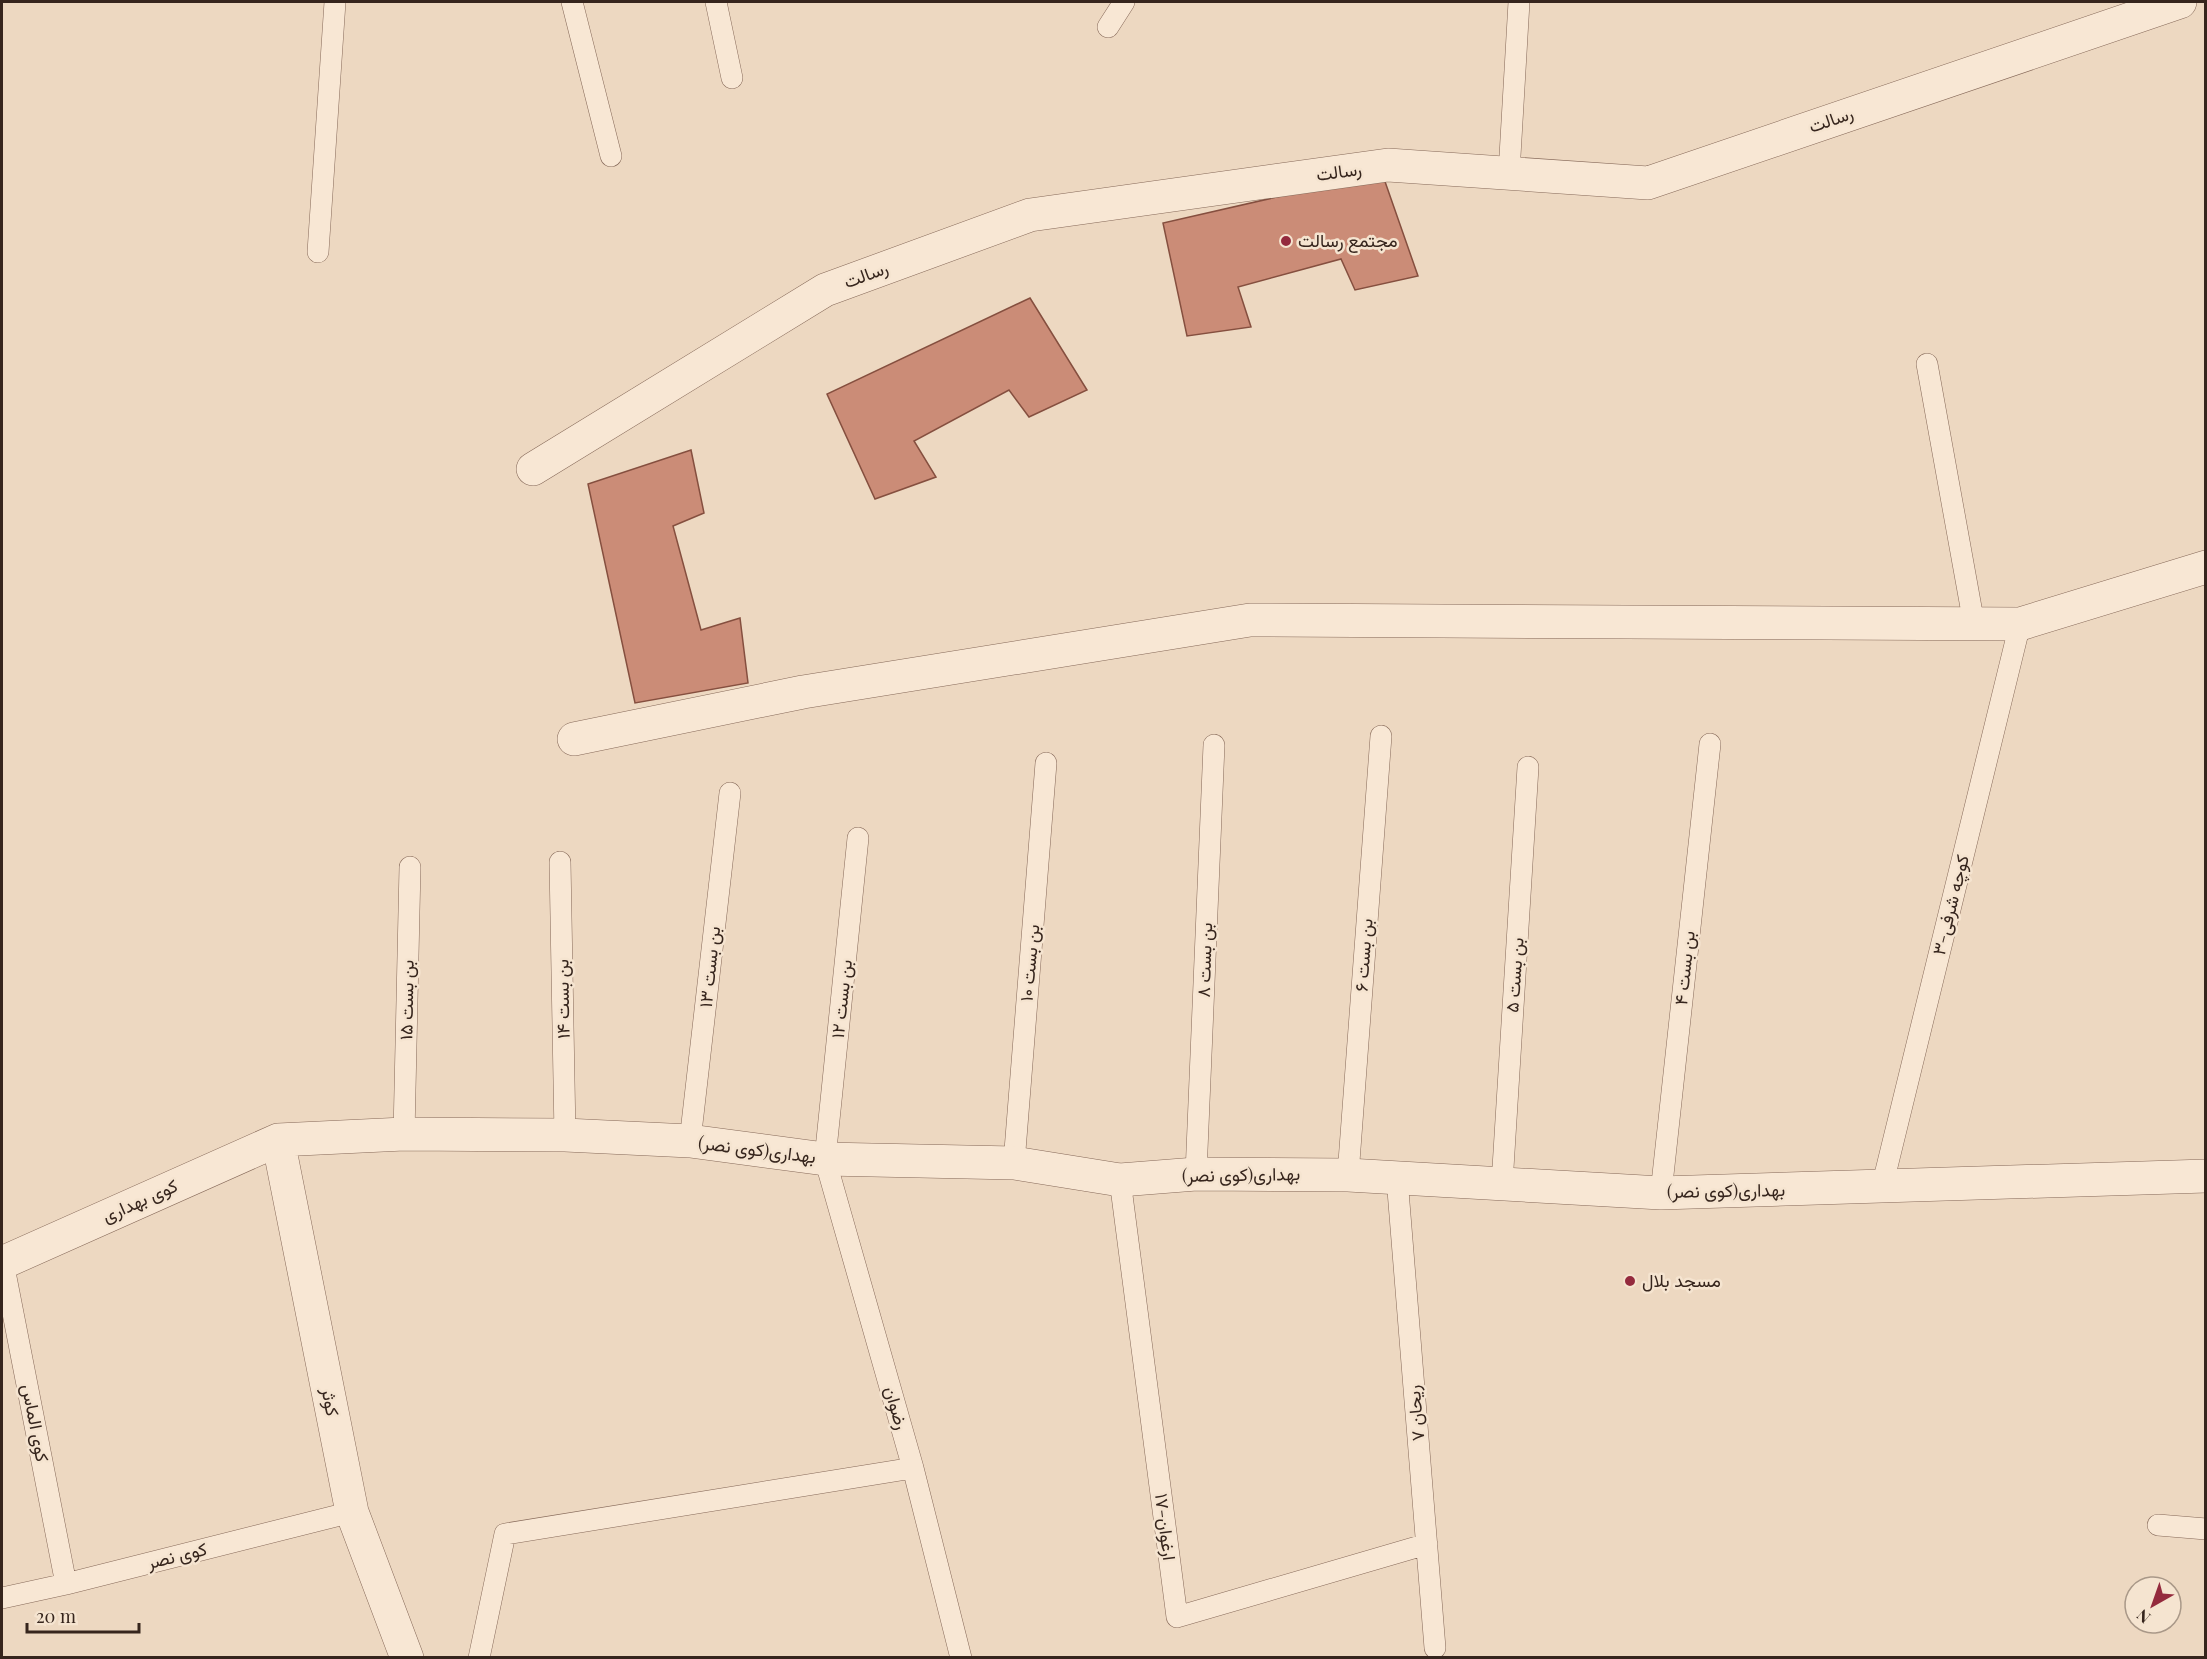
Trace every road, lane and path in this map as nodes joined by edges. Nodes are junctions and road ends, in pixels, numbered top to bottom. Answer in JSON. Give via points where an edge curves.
{"nodes":[{"id":1,"x":335,"y":2,"type":"edge"},
{"id":2,"x":573,"y":2,"type":"edge"},
{"id":3,"x":716,"y":2,"type":"edge"},
{"id":4,"x":1124,"y":2,"type":"edge"},
{"id":5,"x":1519,"y":2,"type":"edge"},
{"id":6,"x":2180,"y":2,"type":"edge"},
{"id":7,"x":1108,"y":27,"type":"dead end"},
{"id":8,"x":732,"y":78,"type":"dead end"},
{"id":9,"x":611,"y":156,"type":"dead end"},
{"id":10,"x":1509,"y":173,"type":"junction"},
{"id":11,"x":318,"y":252,"type":"dead end"},
{"id":12,"x":1928,"y":364,"type":"dead end"},
{"id":13,"x":533,"y":469,"type":"dead end"},
{"id":14,"x":2205,"y":567,"type":"edge"},
{"id":15,"x":1974,"y":624,"type":"junction"},
{"id":16,"x":2020,"y":624,"type":"junction"},
{"id":17,"x":1382,"y":736,"type":"dead end"},
{"id":18,"x":574,"y":739,"type":"dead end"},
{"id":19,"x":1710,"y":744,"type":"dead end"},
{"id":20,"x":1214,"y":745,"type":"dead end"},
{"id":21,"x":1046,"y":763,"type":"dead end"},
{"id":22,"x":1528,"y":767,"type":"dead end"},
{"id":23,"x":730,"y":793,"type":"dead end"},
{"id":24,"x":858,"y":838,"type":"dead end"},
{"id":25,"x":560,"y":862,"type":"dead end"},
{"id":26,"x":410,"y":867,"type":"dead end"},
{"id":27,"x":404,"y":1134,"type":"junction"},
{"id":28,"x":565,"y":1135,"type":"junction"},
{"id":29,"x":278,"y":1140,"type":"junction"},
{"id":30,"x":690,"y":1142,"type":"junction"},
{"id":31,"x":825,"y":1159,"type":"junction"},
{"id":32,"x":1014,"y":1163,"type":"junction"},
{"id":33,"x":1196,"y":1174,"type":"junction"},
{"id":34,"x":1348,"y":1175,"type":"junction"},
{"id":35,"x":2205,"y":1176,"type":"edge"},
{"id":36,"x":1397,"y":1178,"type":"junction"},
{"id":37,"x":1120,"y":1180,"type":"junction"},
{"id":38,"x":1502,"y":1184,"type":"junction"},
{"id":39,"x":1882,"y":1187,"type":"junction"},
{"id":40,"x":1661,"y":1193,"type":"junction"},
{"id":41,"x":2,"y":1262,"type":"edge"},
{"id":42,"x":913,"y":1468,"type":"junction"},
{"id":43,"x":352,"y":1512,"type":"junction"},
{"id":44,"x":2158,"y":1525,"type":"dead end"},
{"id":45,"x":2205,"y":1529,"type":"edge"},
{"id":46,"x":1427,"y":1544,"type":"junction"},
{"id":47,"x":66,"y":1584,"type":"junction"},
{"id":48,"x":2,"y":1598,"type":"edge"},
{"id":49,"x":1435,"y":1648,"type":"dead end"},
{"id":50,"x":407,"y":1658,"type":"edge"},
{"id":51,"x":479,"y":1658,"type":"edge"},
{"id":52,"x":961,"y":1658,"type":"edge"}],
"edges":[{"from":1,"to":11,"type":"lane"},
{"from":2,"to":9,"type":"lane"},
{"from":3,"to":8,"type":"lane"},
{"from":4,"to":7,"type":"lane"},
{"from":5,"to":10,"type":"lane"},
{"from":6,"to":10,"type":"street","name":"رسالت","via":[[1648,183]]},
{"from":10,"to":13,"type":"street","name":"رسالت","via":[[1388,165],[1030,215],[825,290]]},
{"from":12,"to":15,"type":"lane"},
{"from":14,"to":16,"type":"street"},
{"from":15,"to":16,"type":"street"},
{"from":15,"to":18,"type":"street","via":[[1250,620],[803,692]]},
{"from":16,"to":39,"type":"lane","name":"کوچه شرفی-۳"},
{"from":17,"to":34,"type":"lane","name":"بن بست ۶"},
{"from":19,"to":40,"type":"lane","name":"بن بست ۴"},
{"from":20,"to":33,"type":"lane","name":"بن بست ۸"},
{"from":21,"to":32,"type":"lane","name":"بن بست ۱۰"},
{"from":22,"to":38,"type":"lane","name":"بن بست ۵"},
{"from":23,"to":30,"type":"lane","name":"بن بست ۱۳"},
{"from":24,"to":31,"type":"lane","name":"بن بست ۱۲"},
{"from":25,"to":28,"type":"lane","name":"بن بست ۱۴"},
{"from":26,"to":27,"type":"lane","name":"بن بست ۱۵"},
{"from":27,"to":28,"type":"street","name":"بهداری(کوی نصر)"},
{"from":27,"to":29,"type":"street","name":"بهداری(کوی نصر)"},
{"from":28,"to":30,"type":"street","name":"بهداری(کوی نصر)"},
{"from":29,"to":41,"type":"street","name":"کوی بهداری"},
{"from":29,"to":43,"type":"street","name":"کوثر"},
{"from":30,"to":31,"type":"street","name":"بهداری(کوی نصر)"},
{"from":31,"to":32,"type":"street","name":"بهداری(کوی نصر)"},
{"from":31,"to":42,"type":"lane","name":"رضوان"},
{"from":32,"to":37,"type":"street","name":"بهداری(کوی نصر)"},
{"from":33,"to":34,"type":"street","name":"بهداری(کوی نصر)"},
{"from":33,"to":37,"type":"street","name":"بهداری(کوی نصر)"},
{"from":34,"to":36,"type":"street","name":"بهداری(کوی نصر)"},
{"from":35,"to":39,"type":"street","name":"بهداری(کوی نصر)"},
{"from":36,"to":38,"type":"street","name":"بهداری(کوی نصر)"},
{"from":36,"to":46,"type":"lane","name":"ریحان ۷"},
{"from":37,"to":46,"type":"lane","name":"ارغوان-۱۷","via":[[1177,1617]]},
{"from":38,"to":40,"type":"street","name":"بهداری(کوی نصر)"},
{"from":39,"to":40,"type":"street","name":"بهداری(کوی نصر)"},
{"from":41,"to":47,"type":"lane","name":"کوی الماس"},
{"from":42,"to":51,"type":"lane","via":[[505,1534]]},
{"from":42,"to":52,"type":"lane","name":"رضوان"},
{"from":43,"to":47,"type":"lane","name":"کوی نصر"},
{"from":43,"to":50,"type":"street","name":"کوثر"},
{"from":44,"to":45,"type":"lane"},
{"from":46,"to":49,"type":"lane","name":"ریحان ۷"},
{"from":47,"to":48,"type":"lane","name":"کوی نصر"}]}
